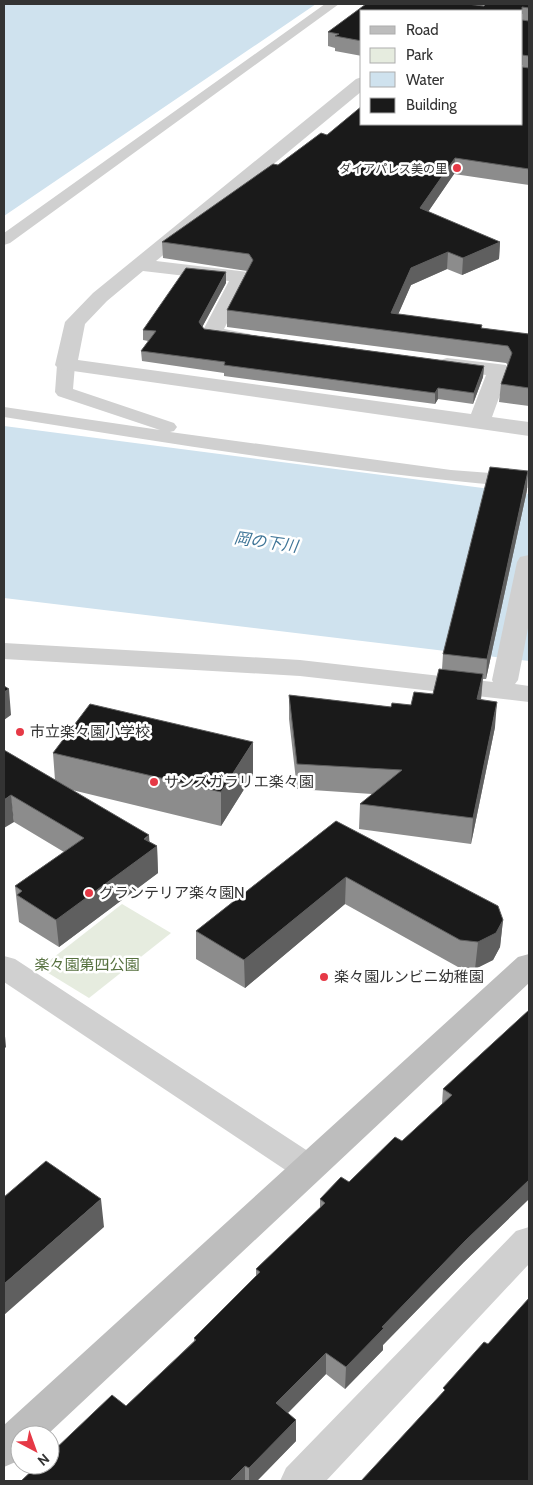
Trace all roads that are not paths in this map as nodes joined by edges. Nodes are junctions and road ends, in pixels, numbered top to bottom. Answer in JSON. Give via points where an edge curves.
{"nodes":[{"id":1,"x":333,"y":4,"type":"edge"},
{"id":2,"x":484,"y":4,"type":"edge"},
{"id":3,"x":458,"y":10,"type":"edge"},
{"id":4,"x":360,"y":84,"type":"edge"},
{"id":5,"x":4,"y":240,"type":"edge"},
{"id":6,"x":140,"y":265,"type":"junction"},
{"id":7,"x":261,"y":340,"type":"edge"},
{"id":8,"x":428,"y":361,"type":"edge"},
{"id":9,"x":66,"y":366,"type":"junction"},
{"id":10,"x":4,"y":412,"type":"edge"},
{"id":11,"x":479,"y":422,"type":"junction"},
{"id":12,"x":529,"y":429,"type":"edge"},
{"id":13,"x":226,"y":446,"type":"junction"},
{"id":14,"x":529,"y":482,"type":"edge"},
{"id":15,"x":529,"y":562,"type":"edge"},
{"id":16,"x":4,"y":651,"type":"edge"},
{"id":17,"x":505,"y":680,"type":"dead end"},
{"id":18,"x":529,"y":694,"type":"edge"},
{"id":19,"x":529,"y":964,"type":"edge"},
{"id":20,"x":4,"y":967,"type":"edge"},
{"id":21,"x":308,"y":1168,"type":"junction"},
{"id":22,"x":529,"y":1241,"type":"edge"},
{"id":23,"x":4,"y":1450,"type":"edge"},
{"id":24,"x":300,"y":1481,"type":"edge"}],
"edges":[{"from":1,"to":5,"type":"lane"},
{"from":2,"to":3,"type":"street"},
{"from":4,"to":6,"type":"street"},
{"from":6,"to":7,"type":"street","via":[[241,276],[211,334]]},
{"from":6,"to":9,"type":"street","via":[[74,322]]},
{"from":8,"to":11,"type":"street","via":[[498,370]]},
{"from":9,"to":11,"type":"street"},
{"from":9,"to":13,"type":"lane","via":[[64,392]]},
{"from":10,"to":13,"type":"lane"},
{"from":11,"to":12,"type":"street"},
{"from":13,"to":14,"type":"lane","via":[[451,476]]},
{"from":15,"to":17,"type":"street"},
{"from":16,"to":18,"type":"street","via":[[300,668]]},
{"from":19,"to":21,"type":"street"},
{"from":20,"to":21,"type":"street"},
{"from":21,"to":23,"type":"street"},
{"from":22,"to":24,"type":"street"}]}
